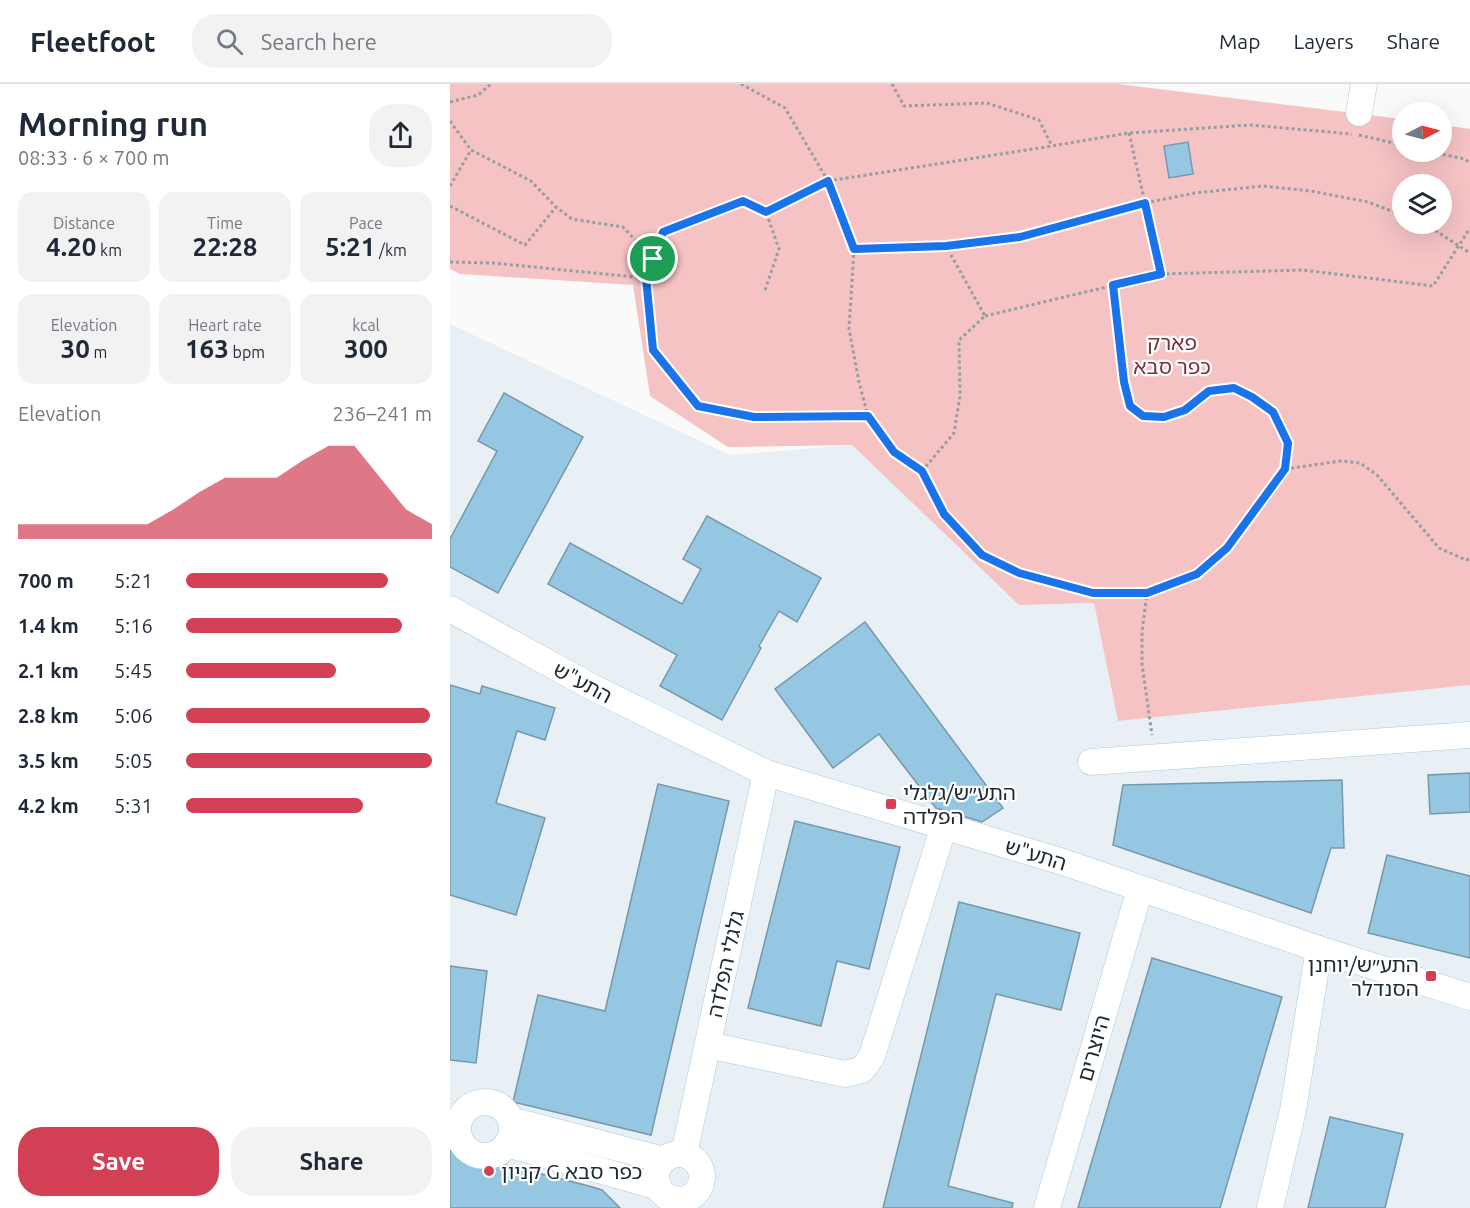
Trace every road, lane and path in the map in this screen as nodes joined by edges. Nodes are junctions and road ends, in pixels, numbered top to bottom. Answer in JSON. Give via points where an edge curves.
{"nodes":[{"id":1,"x":491,"y":84,"type":"edge"},
{"id":2,"x":741,"y":84,"type":"edge"},
{"id":3,"x":892,"y":84,"type":"edge"},
{"id":4,"x":1364,"y":84,"type":"edge"},
{"id":5,"x":450,"y":102,"type":"edge"},
{"id":6,"x":1359,"y":113,"type":"dead end"},
{"id":7,"x":450,"y":121,"type":"edge"},
{"id":8,"x":1129,"y":133,"type":"junction"},
{"id":9,"x":1392,"y":143,"type":"edge"},
{"id":10,"x":1052,"y":146,"type":"junction"},
{"id":11,"x":471,"y":150,"type":"junction"},
{"id":12,"x":1452,"y":156,"type":"edge"},
{"id":13,"x":1470,"y":163,"type":"edge"},
{"id":14,"x":828,"y":181,"type":"junction"},
{"id":15,"x":450,"y":186,"type":"edge"},
{"id":16,"x":1145,"y":203,"type":"junction"},
{"id":17,"x":450,"y":206,"type":"edge"},
{"id":18,"x":556,"y":207,"type":"junction"},
{"id":19,"x":1392,"y":210,"type":"edge"},
{"id":20,"x":766,"y":212,"type":"junction"},
{"id":21,"x":1470,"y":228,"type":"edge"},
{"id":22,"x":1442,"y":234,"type":"edge"},
{"id":23,"x":1458,"y":244,"type":"junction"},
{"id":24,"x":946,"y":246,"type":"junction"},
{"id":25,"x":854,"y":249,"type":"junction"},
{"id":26,"x":1470,"y":253,"type":"edge"},
{"id":27,"x":653,"y":259,"type":"junction"},
{"id":28,"x":450,"y":262,"type":"edge"},
{"id":29,"x":1161,"y":274,"type":"junction"},
{"id":30,"x":646,"y":278,"type":"junction"},
{"id":31,"x":1113,"y":285,"type":"junction"},
{"id":32,"x":765,"y":290,"type":"dead end"},
{"id":33,"x":985,"y":316,"type":"junction"},
{"id":34,"x":868,"y":416,"type":"junction"},
{"id":35,"x":1285,"y":469,"type":"junction"},
{"id":36,"x":922,"y":471,"type":"junction"},
{"id":37,"x":1470,"y":559,"type":"edge"},
{"id":38,"x":1147,"y":593,"type":"junction"},
{"id":39,"x":450,"y":609,"type":"edge"},
{"id":40,"x":1152,"y":735,"type":"dead end"},
{"id":41,"x":1470,"y":735,"type":"edge"},
{"id":42,"x":1090,"y":762,"type":"dead end"},
{"id":43,"x":766,"y":773,"type":"junction"},
{"id":44,"x":944,"y":826,"type":"junction"},
{"id":45,"x":1140,"y":889,"type":"junction"},
{"id":46,"x":1319,"y":949,"type":"junction"},
{"id":47,"x":1470,"y":997,"type":"edge"},
{"id":48,"x":708,"y":1045,"type":"junction"},
{"id":49,"x":457,"y":1117,"type":"edge"},
{"id":50,"x":509,"y":1132,"type":"junction"},
{"id":51,"x":674,"y":1157,"type":"junction"},
{"id":52,"x":669,"y":1198,"type":"edge"},
{"id":53,"x":1047,"y":1208,"type":"edge"},
{"id":54,"x":1270,"y":1208,"type":"edge"}],
"edges":[{"from":1,"to":5,"type":"path","via":[[478,95]]},
{"from":2,"to":14,"type":"path","via":[[785,108]]},
{"from":3,"to":10,"type":"path","via":[[904,106],[987,103],[1039,120]]},
{"from":4,"to":6,"type":"street"},
{"from":7,"to":11,"type":"path"},
{"from":8,"to":9,"type":"path","via":[[1250,126],[1356,135]]},
{"from":8,"to":10,"type":"path"},
{"from":8,"to":16,"type":"path"},
{"from":10,"to":14,"type":"path"},
{"from":11,"to":15,"type":"path"},
{"from":11,"to":18,"type":"path","via":[[531,181]]},
{"from":12,"to":13,"type":"path"},
{"from":14,"to":20,"type":"path"},
{"from":14,"to":25,"type":"path"},
{"from":16,"to":19,"type":"path","via":[[1263,186],[1311,191]]},
{"from":16,"to":24,"type":"path","via":[[1020,237]]},
{"from":16,"to":29,"type":"path"},
{"from":17,"to":18,"type":"path","via":[[525,245]]},
{"from":18,"to":27,"type":"path","via":[[572,219],[623,227]]},
{"from":20,"to":27,"type":"path","via":[[743,201],[663,232]]},
{"from":20,"to":32,"type":"path","via":[[779,249]]},
{"from":21,"to":23,"type":"path"},
{"from":22,"to":23,"type":"path"},
{"from":23,"to":26,"type":"path"},
{"from":23,"to":29,"type":"path","via":[[1433,286],[1303,270]]},
{"from":24,"to":25,"type":"path"},
{"from":24,"to":33,"type":"path"},
{"from":25,"to":34,"type":"path","via":[[849,329]]},
{"from":27,"to":30,"type":"path"},
{"from":28,"to":30,"type":"path"},
{"from":29,"to":31,"type":"path"},
{"from":30,"to":34,"type":"path","via":[[653,350],[698,406],[754,417]]},
{"from":31,"to":33,"type":"path"},
{"from":31,"to":35,"type":"path","via":[[1130,406],[1143,416],[1164,417],[1185,410],[1209,391],[1234,388],[1273,412],[1288,443]]},
{"from":33,"to":36,"type":"path","via":[[959,340],[960,396],[954,433]]},
{"from":34,"to":36,"type":"path","via":[[894,452]]},
{"from":35,"to":37,"type":"path","via":[[1341,461],[1360,463],[1377,475],[1439,548]]},
{"from":35,"to":38,"type":"path","via":[[1227,548],[1197,574]]},
{"from":36,"to":38,"type":"path","via":[[944,514],[982,555],[1019,573],[1093,593]]},
{"from":38,"to":40,"type":"path","via":[[1142,664]]},
{"from":39,"to":43,"type":"street","name":"התע\"ש","via":[[590,686]]},
{"from":41,"to":42,"type":"street"},
{"from":43,"to":44,"type":"street","name":"התע\"ש"},
{"from":43,"to":48,"type":"street","name":"גלגלי הפלדה"},
{"from":44,"to":45,"type":"street","name":"התע\"ש"},
{"from":44,"to":48,"type":"street","via":[[872,1056],[862,1070],[845,1074]]},
{"from":45,"to":46,"type":"street","name":"התע\"ש"},
{"from":45,"to":53,"type":"street","name":"היוצרים"},
{"from":46,"to":47,"type":"street","name":"התע\"ש"},
{"from":46,"to":54,"type":"street","via":[[1293,1110]]},
{"from":48,"to":51,"type":"street","name":"גלגלי הפלדה"},
{"from":49,"to":50,"type":"street","via":[[476,1103],[493,1103],[507,1112]]},
{"from":49,"to":50,"type":"street","via":[[463,1145],[477,1154],[485,1156],[501,1150]]},
{"from":50,"to":51,"type":"street"},
{"from":50,"to":52,"type":"street"},
{"from":51,"to":52,"type":"street","via":[[659,1166],[656,1180]]},
{"from":51,"to":52,"type":"street","via":[[692,1157],[698,1162],[702,1177],[691,1197]]}]}
